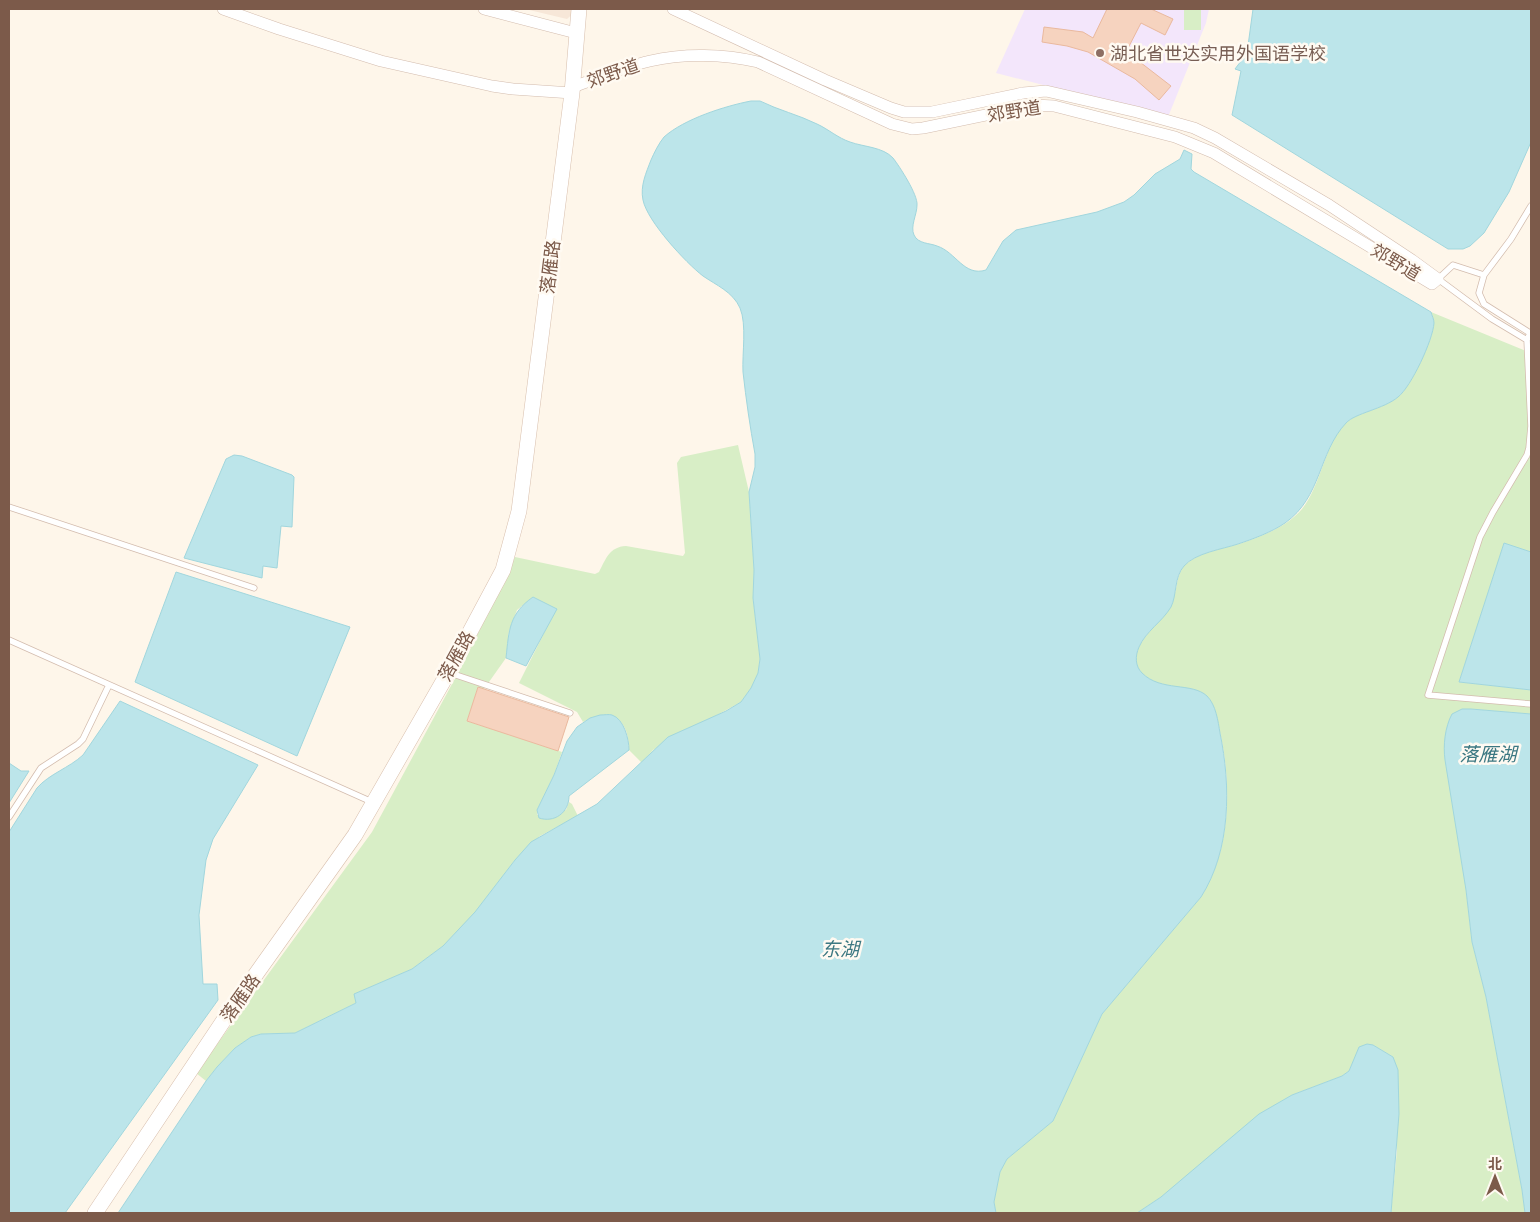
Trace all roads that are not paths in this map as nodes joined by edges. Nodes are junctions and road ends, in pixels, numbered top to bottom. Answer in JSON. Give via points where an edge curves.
{"nodes":[{"id":1,"x":223,"y":9,"type":"edge"},
{"id":2,"x":484,"y":9,"type":"edge"},
{"id":3,"x":579,"y":9,"type":"edge"},
{"id":4,"x":673,"y":9,"type":"edge"},
{"id":5,"x":576,"y":33,"type":"junction"},
{"id":6,"x":573,"y":90,"type":"junction"},
{"id":7,"x":1531,"y":206,"type":"edge"},
{"id":8,"x":1484,"y":275,"type":"junction"},
{"id":9,"x":1438,"y":279,"type":"junction"},
{"id":10,"x":1527,"y":340,"type":"junction"},
{"id":11,"x":9,"y":507,"type":"edge"},
{"id":12,"x":254,"y":588,"type":"dead end"},
{"id":13,"x":9,"y":640,"type":"edge"},
{"id":14,"x":448,"y":673,"type":"junction"},
{"id":15,"x":110,"y":685,"type":"junction"},
{"id":16,"x":1531,"y":704,"type":"edge"},
{"id":17,"x":570,"y":713,"type":"dead end"},
{"id":18,"x":374,"y":802,"type":"junction"},
{"id":19,"x":9,"y":817,"type":"edge"},
{"id":20,"x":95,"y":1213,"type":"edge"}],
"edges":[{"from":1,"to":6,"type":"street","name":"郊野道","via":[[381,61],[492,86]]},
{"from":2,"to":5,"type":"street"},
{"from":3,"to":5,"type":"street","name":"落雁路"},
{"from":4,"to":9,"type":"street","via":[[825,80],[904,112],[932,112],[1046,91],[1194,128],[1328,205]]},
{"from":5,"to":6,"type":"street","name":"落雁路"},
{"from":6,"to":9,"type":"street","name":"郊野道","via":[[651,61],[683,56],[724,56],[758,62],[892,124],[912,129],[1034,105],[1054,106],[1175,137],[1214,152],[1432,284]]},
{"from":6,"to":14,"type":"street","name":"落雁路","via":[[519,512],[503,570]]},
{"from":7,"to":8,"type":"lane"},
{"from":8,"to":9,"type":"lane","name":"郊野道","via":[[1453,265]]},
{"from":8,"to":10,"type":"lane","via":[[1479,293],[1484,304],[1530,334]]},
{"from":9,"to":10,"type":"lane"},
{"from":10,"to":16,"type":"lane","via":[[1529,448],[1480,537],[1428,695]]},
{"from":11,"to":12,"type":"lane"},
{"from":13,"to":15,"type":"lane"},
{"from":14,"to":17,"type":"lane"},
{"from":14,"to":18,"type":"street","name":"落雁路"},
{"from":15,"to":18,"type":"lane"},
{"from":15,"to":19,"type":"lane","via":[[83,739],[41,768]]},
{"from":18,"to":20,"type":"street","name":"落雁路","via":[[356,835],[234,1005]]}]}
